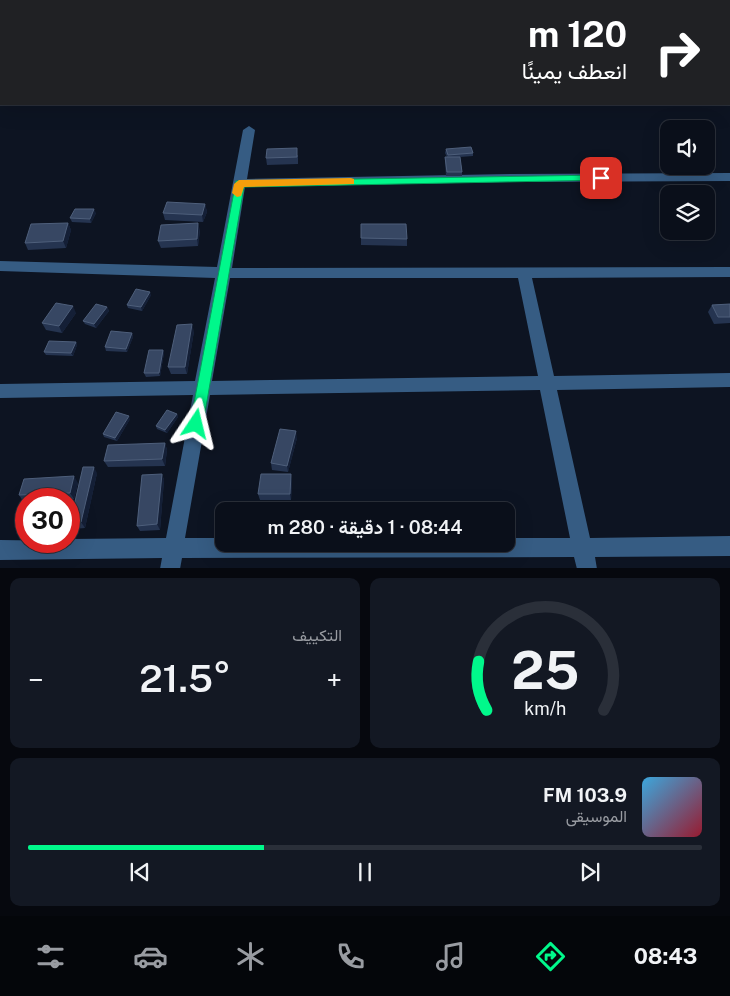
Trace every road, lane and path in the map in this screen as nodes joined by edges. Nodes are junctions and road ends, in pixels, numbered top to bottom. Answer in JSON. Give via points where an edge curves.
{"nodes":[{"id":1,"x":249,"y":130,"type":"dead end"},
{"id":2,"x":730,"y":177,"type":"edge"},
{"id":3,"x":239,"y":184,"type":"junction"},
{"id":4,"x":0,"y":266,"type":"edge"},
{"id":5,"x":730,"y":272,"type":"edge"},
{"id":6,"x":524,"y":273,"type":"junction"},
{"id":7,"x":223,"y":274,"type":"junction"},
{"id":8,"x":730,"y":380,"type":"edge"},
{"id":9,"x":547,"y":383,"type":"junction"},
{"id":10,"x":202,"y":389,"type":"junction"},
{"id":11,"x":0,"y":391,"type":"edge"},
{"id":12,"x":730,"y":546,"type":"edge"},
{"id":13,"x":174,"y":547,"type":"junction"},
{"id":14,"x":583,"y":548,"type":"junction"},
{"id":15,"x":0,"y":550,"type":"edge"},
{"id":16,"x":170,"y":568,"type":"edge"},
{"id":17,"x":588,"y":568,"type":"edge"}],
"edges":[{"from":1,"to":3,"type":"street"},
{"from":2,"to":3,"type":"street"},
{"from":3,"to":7,"type":"street"},
{"from":4,"to":7,"type":"street"},
{"from":5,"to":6,"type":"street"},
{"from":6,"to":7,"type":"street"},
{"from":6,"to":9,"type":"street"},
{"from":7,"to":10,"type":"street"},
{"from":8,"to":9,"type":"street"},
{"from":9,"to":10,"type":"street"},
{"from":9,"to":14,"type":"street"},
{"from":10,"to":11,"type":"street"},
{"from":10,"to":13,"type":"street"},
{"from":12,"to":14,"type":"street"},
{"from":13,"to":14,"type":"street"},
{"from":13,"to":15,"type":"street"},
{"from":13,"to":16,"type":"street"},
{"from":14,"to":17,"type":"street"}]}
